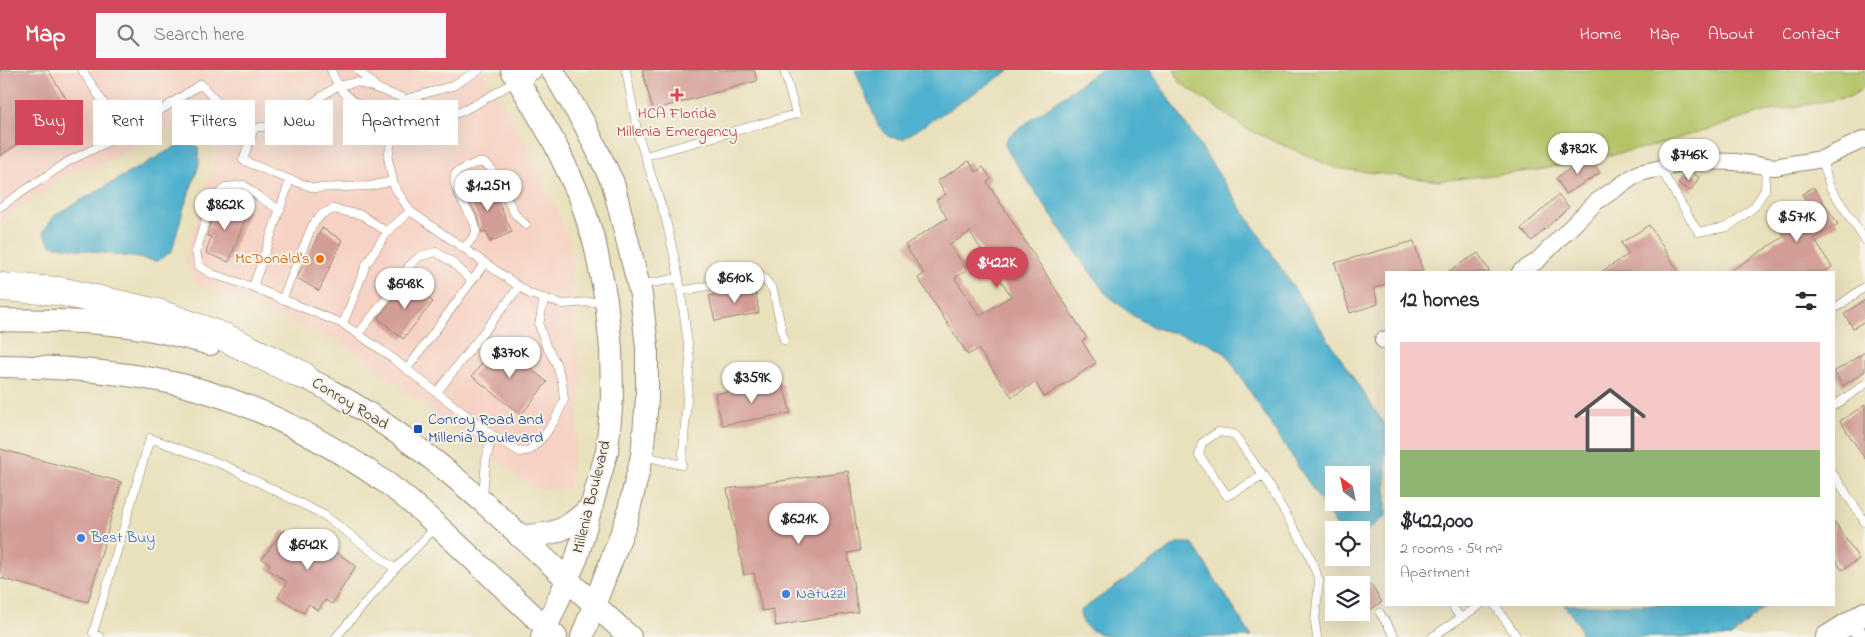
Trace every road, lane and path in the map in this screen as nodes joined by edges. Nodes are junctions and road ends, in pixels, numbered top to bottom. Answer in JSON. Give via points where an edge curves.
{"nodes":[{"id":1,"x":82,"y":70,"type":"edge"},
{"id":2,"x":331,"y":70,"type":"edge"},
{"id":3,"x":358,"y":70,"type":"edge"},
{"id":4,"x":479,"y":70,"type":"edge"},
{"id":5,"x":552,"y":70,"type":"edge"},
{"id":6,"x":626,"y":70,"type":"edge"},
{"id":7,"x":784,"y":70,"type":"edge"},
{"id":8,"x":521,"y":73,"type":"edge"},
{"id":9,"x":337,"y":86,"type":"junction"},
{"id":10,"x":378,"y":89,"type":"junction"},
{"id":11,"x":406,"y":99,"type":"joint"},
{"id":12,"x":102,"y":100,"type":"edge"},
{"id":13,"x":176,"y":100,"type":"edge"},
{"id":14,"x":216,"y":100,"type":"edge"},
{"id":15,"x":353,"y":100,"type":"edge"},
{"id":16,"x":458,"y":113,"type":"edge"},
{"id":17,"x":255,"y":128,"type":"edge"},
{"id":18,"x":1865,"y":139,"type":"edge"},
{"id":19,"x":102,"y":145,"type":"edge"},
{"id":20,"x":248,"y":145,"type":"edge"},
{"id":21,"x":390,"y":145,"type":"edge"},
{"id":22,"x":645,"y":156,"type":"junction"},
{"id":23,"x":1822,"y":159,"type":"junction"},
{"id":24,"x":1766,"y":166,"type":"junction"},
{"id":25,"x":1660,"y":168,"type":"junction"},
{"id":26,"x":290,"y":180,"type":"junction"},
{"id":27,"x":393,"y":181,"type":"junction"},
{"id":28,"x":0,"y":207,"type":"edge"},
{"id":29,"x":280,"y":210,"type":"junction"},
{"id":30,"x":410,"y":211,"type":"junction"},
{"id":31,"x":526,"y":225,"type":"dead end"},
{"id":32,"x":387,"y":232,"type":"junction"},
{"id":33,"x":1865,"y":240,"type":"edge"},
{"id":34,"x":464,"y":248,"type":"junction"},
{"id":35,"x":485,"y":263,"type":"junction"},
{"id":36,"x":1527,"y":271,"type":"edge"},
{"id":37,"x":679,"y":278,"type":"junction"},
{"id":38,"x":472,"y":281,"type":"junction"},
{"id":39,"x":520,"y":286,"type":"junction"},
{"id":40,"x":639,"y":286,"type":"junction"},
{"id":41,"x":0,"y":287,"type":"edge"},
{"id":42,"x":253,"y":287,"type":"junction"},
{"id":43,"x":1865,"y":287,"type":"edge"},
{"id":44,"x":681,"y":291,"type":"junction"},
{"id":45,"x":544,"y":298,"type":"junction"},
{"id":46,"x":282,"y":300,"type":"junction"},
{"id":47,"x":606,"y":300,"type":"junction"},
{"id":48,"x":1835,"y":308,"type":"edge"},
{"id":49,"x":0,"y":320,"type":"edge"},
{"id":50,"x":343,"y":324,"type":"junction"},
{"id":51,"x":358,"y":334,"type":"junction"},
{"id":52,"x":784,"y":340,"type":"dead end"},
{"id":53,"x":0,"y":366,"type":"edge"},
{"id":54,"x":407,"y":369,"type":"junction"},
{"id":55,"x":302,"y":375,"type":"junction"},
{"id":56,"x":1865,"y":384,"type":"edge"},
{"id":57,"x":437,"y":392,"type":"junction"},
{"id":58,"x":1835,"y":405,"type":"edge"},
{"id":59,"x":492,"y":435,"type":"junction"},
{"id":60,"x":642,"y":456,"type":"junction"},
{"id":61,"x":1263,"y":476,"type":"junction"},
{"id":62,"x":1835,"y":477,"type":"edge"},
{"id":63,"x":483,"y":503,"type":"junction"},
{"id":64,"x":592,"y":506,"type":"junction"},
{"id":65,"x":1865,"y":522,"type":"edge"},
{"id":66,"x":438,"y":526,"type":"junction"},
{"id":67,"x":519,"y":536,"type":"junction"},
{"id":68,"x":395,"y":569,"type":"junction"},
{"id":69,"x":567,"y":581,"type":"junction"},
{"id":70,"x":594,"y":605,"type":"junction"},
{"id":71,"x":1453,"y":606,"type":"edge"},
{"id":72,"x":1478,"y":606,"type":"edge"},
{"id":73,"x":1496,"y":606,"type":"edge"},
{"id":74,"x":1380,"y":613,"type":"dead end"},
{"id":75,"x":1460,"y":618,"type":"junction"},
{"id":76,"x":1859,"y":624,"type":"edge"},
{"id":77,"x":548,"y":634,"type":"edge"},
{"id":78,"x":100,"y":637,"type":"edge"},
{"id":79,"x":336,"y":637,"type":"edge"},
{"id":80,"x":582,"y":637,"type":"edge"},
{"id":81,"x":630,"y":637,"type":"edge"},
{"id":82,"x":1317,"y":637,"type":"edge"},
{"id":83,"x":1396,"y":637,"type":"edge"},
{"id":84,"x":1432,"y":637,"type":"edge"},
{"id":85,"x":1517,"y":637,"type":"edge"},
{"id":86,"x":1827,"y":637,"type":"edge"}],
"edges":[{"from":1,"to":12,"type":"lane"},
{"from":2,"to":9,"type":"lane"},
{"from":3,"to":10,"type":"lane"},
{"from":4,"to":11,"type":"lane","via":[[452,86]]},
{"from":5,"to":40,"type":"main road","via":[[585,125],[613,183]]},
{"from":6,"to":22,"type":"lane"},
{"from":7,"to":22,"type":"lane","via":[[796,114]]},
{"from":8,"to":16,"type":"lane"},
{"from":8,"to":47,"type":"main road","name":"Millenia Boulevard","via":[[580,196],[595,244]]},
{"from":9,"to":10,"type":"lane","via":[[357,82]]},
{"from":9,"to":15,"type":"lane"},
{"from":9,"to":17,"type":"lane","via":[[288,119]]},
{"from":10,"to":11,"type":"lane"},
{"from":13,"to":14,"type":"lane","via":[[201,84]]},
{"from":18,"to":23,"type":"street"},
{"from":19,"to":28,"type":"lane","via":[[69,161]]},
{"from":20,"to":26,"type":"lane","via":[[243,160]]},
{"from":21,"to":27,"type":"lane","via":[[388,158]]},
{"from":22,"to":37,"type":"lane","via":[[666,220]]},
{"from":23,"to":24,"type":"street"},
{"from":23,"to":33,"type":"lane","via":[[1830,187]]},
{"from":24,"to":25,"type":"street","via":[[1694,161]]},
{"from":24,"to":25,"type":"lane","via":[[1765,190],[1754,207],[1728,227],[1698,232]]},
{"from":25,"to":36,"type":"street","via":[[1639,173],[1596,202]]},
{"from":26,"to":27,"type":"lane","via":[[314,188],[370,186]]},
{"from":26,"to":29,"type":"lane"},
{"from":27,"to":30,"type":"lane"},
{"from":29,"to":42,"type":"lane"},
{"from":29,"to":42,"type":"lane","via":[[244,185],[226,187],[211,201],[196,252],[199,266],[212,274]]},
{"from":30,"to":32,"type":"lane"},
{"from":30,"to":34,"type":"lane"},
{"from":31,"to":34,"type":"lane","via":[[515,214],[490,167],[476,162],[454,175],[457,191],[475,228]]},
{"from":32,"to":46,"type":"lane","via":[[362,214],[333,209],[322,214],[312,226]]},
{"from":32,"to":50,"type":"lane","via":[[366,265]]},
{"from":34,"to":35,"type":"lane"},
{"from":35,"to":38,"type":"lane"},
{"from":35,"to":39,"type":"lane"},
{"from":37,"to":40,"type":"lane"},
{"from":37,"to":44,"type":"lane"},
{"from":38,"to":51,"type":"lane","via":[[436,252],[420,256]]},
{"from":38,"to":54,"type":"lane"},
{"from":39,"to":45,"type":"lane","via":[[530,294]]},
{"from":39,"to":57,"type":"lane"},
{"from":40,"to":60,"type":"main road","via":[[646,347],[647,399]]},
{"from":41,"to":55,"type":"highway","via":[[59,291],[157,313],[226,338]]},
{"from":42,"to":46,"type":"lane"},
{"from":43,"to":48,"type":"lane"},
{"from":44,"to":52,"type":"lane","via":[[764,278],[773,290]]},
{"from":44,"to":60,"type":"lane","via":[[690,359],[682,465]]},
{"from":45,"to":47,"type":"lane","via":[[563,304]]},
{"from":45,"to":59,"type":"lane","via":[[539,325],[562,381],[564,400],[555,420],[530,450],[515,450]]},
{"from":46,"to":50,"type":"lane"},
{"from":47,"to":64,"type":"main road","name":"Millenia Boulevard","via":[[612,397],[607,451]]},
{"from":49,"to":55,"type":"main road","name":"Conroy Road","via":[[120,325],[241,351]]},
{"from":50,"to":51,"type":"lane"},
{"from":51,"to":54,"type":"lane"},
{"from":53,"to":66,"type":"main road","via":[[94,370],[160,380],[222,397],[280,420],[332,448],[389,485]]},
{"from":54,"to":57,"type":"lane"},
{"from":55,"to":63,"type":"main road","name":"Conroy Road","via":[[416,445]]},
{"from":56,"to":58,"type":"lane"},
{"from":57,"to":59,"type":"lane"},
{"from":59,"to":63,"type":"lane","via":[[484,476]]},
{"from":60,"to":70,"type":"main road","via":[[626,522]]},
{"from":61,"to":61,"type":"lane","via":[[1234,434],[1218,432],[1202,443],[1199,455],[1227,496]]},
{"from":61,"to":82,"type":"lane","via":[[1308,552],[1319,580],[1315,622]]},
{"from":62,"to":65,"type":"lane"},
{"from":63,"to":67,"type":"main road","name":"Conroy Road"},
{"from":64,"to":67,"type":"main road","via":[[576,522],[556,532]]},
{"from":64,"to":69,"type":"main road","name":"Millenia Boulevard","via":[[578,557]]},
{"from":66,"to":68,"type":"lane"},
{"from":66,"to":77,"type":"main road"},
{"from":67,"to":69,"type":"main road","name":"Conroy Road"},
{"from":68,"to":78,"type":"lane","via":[[324,515],[224,465],[150,438],[93,633]]},
{"from":68,"to":79,"type":"lane"},
{"from":69,"to":70,"type":"main road","name":"Conroy Road"},
{"from":69,"to":77,"type":"main road","name":"Millenia Boulevard"},
{"from":70,"to":80,"type":"main road"},
{"from":70,"to":81,"type":"main road","name":"Conroy Road"},
{"from":71,"to":75,"type":"lane"},
{"from":72,"to":75,"type":"lane"},
{"from":73,"to":85,"type":"lane"},
{"from":74,"to":83,"type":"lane"},
{"from":75,"to":84,"type":"lane"},
{"from":76,"to":86,"type":"main road"}]}
